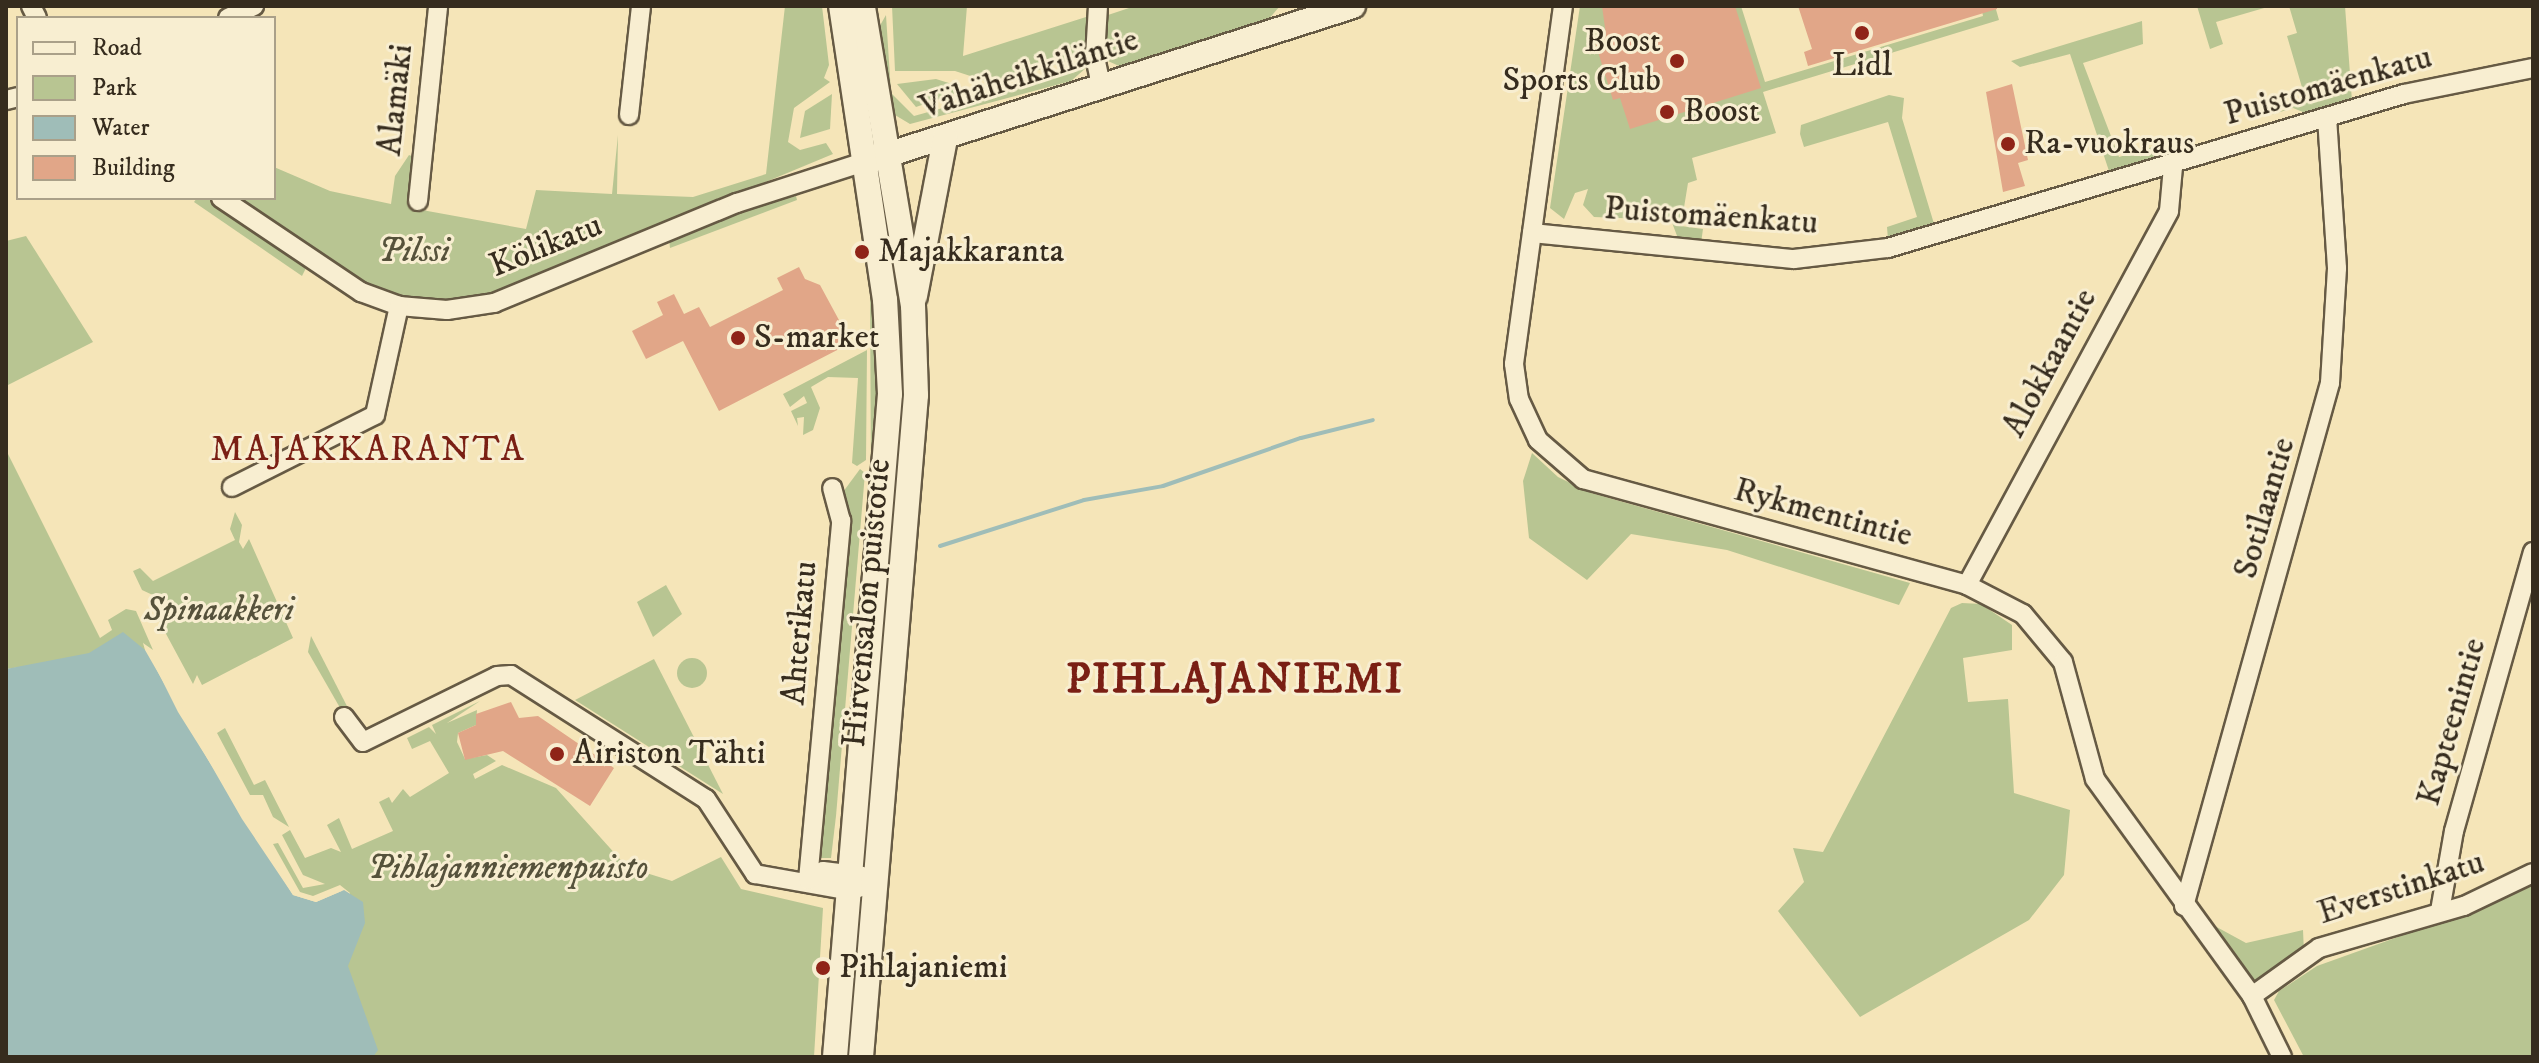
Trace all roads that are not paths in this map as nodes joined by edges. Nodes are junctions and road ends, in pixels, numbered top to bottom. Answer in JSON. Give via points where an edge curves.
{"nodes":[{"id":1,"x":254,"y":6,"type":"edge"},
{"id":2,"x":438,"y":6,"type":"edge"},
{"id":3,"x":641,"y":6,"type":"edge"},
{"id":4,"x":841,"y":6,"type":"edge"},
{"id":5,"x":863,"y":6,"type":"edge"},
{"id":6,"x":1098,"y":6,"type":"edge"},
{"id":7,"x":1353,"y":6,"type":"edge"},
{"id":8,"x":1563,"y":6,"type":"edge"},
{"id":9,"x":232,"y":16,"type":"edge"},
{"id":10,"x":1290,"y":16,"type":"edge"},
{"id":11,"x":2533,"y":68,"type":"edge"},
{"id":12,"x":1101,"y":86,"type":"junction"},
{"id":13,"x":629,"y":115,"type":"dead end"},
{"id":14,"x":2327,"y":118,"type":"junction"},
{"id":15,"x":945,"y":138,"type":"junction"},
{"id":16,"x":875,"y":159,"type":"junction"},
{"id":17,"x":2173,"y":167,"type":"junction"},
{"id":18,"x":224,"y":200,"type":"edge"},
{"id":19,"x":418,"y":201,"type":"dead end"},
{"id":20,"x":1532,"y":233,"type":"junction"},
{"id":21,"x":399,"y":306,"type":"junction"},
{"id":22,"x":913,"y":306,"type":"junction"},
{"id":23,"x":232,"y":487,"type":"dead end"},
{"id":24,"x":832,"y":488,"type":"dead end"},
{"id":25,"x":2533,"y":552,"type":"edge"},
{"id":26,"x":1967,"y":585,"type":"junction"},
{"id":27,"x":344,"y":717,"type":"dead end"},
{"id":28,"x":2533,"y":873,"type":"edge"},
{"id":29,"x":808,"y":880,"type":"junction"},
{"id":30,"x":877,"y":881,"type":"junction"},
{"id":31,"x":851,"y":882,"type":"junction"},
{"id":32,"x":2184,"y":906,"type":"junction"},
{"id":33,"x":2440,"y":911,"type":"junction"},
{"id":34,"x":2252,"y":996,"type":"junction"},
{"id":35,"x":835,"y":1057,"type":"edge"},
{"id":36,"x":861,"y":1057,"type":"edge"},
{"id":37,"x":2282,"y":1057,"type":"edge"}],
"edges":[{"from":1,"to":9,"type":"street"},
{"from":2,"to":19,"type":"street","name":"Alamäki"},
{"from":3,"to":13,"type":"street"},
{"from":4,"to":16,"type":"main road"},
{"from":5,"to":16,"type":"main road"},
{"from":6,"to":12,"type":"street","via":[[1095,57]]},
{"from":7,"to":10,"type":"main road","name":"Vähäheikkiläntie"},
{"from":8,"to":20,"type":"street","name":"Rykmentintie"},
{"from":10,"to":12,"type":"main road","name":"Vähäheikkiläntie"},
{"from":11,"to":14,"type":"street","name":"Puistomäenkatu","via":[[2416,91]]},
{"from":12,"to":15,"type":"main road","name":"Vähäheikkiläntie"},
{"from":14,"to":17,"type":"street","name":"Puistomäenkatu"},
{"from":14,"to":32,"type":"street","name":"Sotilaantie","via":[[2337,268],[2330,383]]},
{"from":15,"to":16,"type":"main road","name":"Vähäheikkiläntie"},
{"from":15,"to":22,"type":"main road"},
{"from":16,"to":21,"type":"street","name":"Kölikatu","via":[[737,203],[494,303],[447,310]]},
{"from":16,"to":22,"type":"main road","name":"Hirvensalon puistotie"},
{"from":16,"to":31,"type":"main road","name":"Hirvensalon puistotie","via":[[890,394]]},
{"from":17,"to":20,"type":"street","name":"Puistomäenkatu","via":[[1947,233],[1836,256],[1791,259]]},
{"from":17,"to":26,"type":"street","name":"Alokkaantie","via":[[2169,211]]},
{"from":18,"to":21,"type":"street","name":"Kölikatu","via":[[334,279]]},
{"from":20,"to":26,"type":"street","name":"Rykmentintie","via":[[1514,364],[1525,416],[1559,463],[1583,479],[1647,499]]},
{"from":21,"to":23,"type":"street","via":[[375,415]]},
{"from":22,"to":30,"type":"main road","name":"Hirvensalon puistotie","via":[[914,456]]},
{"from":24,"to":29,"type":"street","name":"Ahterikatu","via":[[841,521]]},
{"from":25,"to":33,"type":"street","name":"Kapteenintie","via":[[2454,831]]},
{"from":26,"to":32,"type":"street","name":"Rykmentintie","via":[[2023,614],[2055,648],[2068,677],[2087,764]]},
{"from":27,"to":29,"type":"street","via":[[363,742],[497,676],[511,675],[699,794],[755,874]]},
{"from":28,"to":33,"type":"street","name":"Everstinkatu","via":[[2494,894]]},
{"from":29,"to":31,"type":"street","via":[[823,871]]},
{"from":30,"to":31,"type":"street"},
{"from":30,"to":36,"type":"main road","name":"Hirvensalon puistotie"},
{"from":31,"to":35,"type":"main road","name":"Hirvensalon puistotie"},
{"from":32,"to":34,"type":"street","name":"Rykmentintie"},
{"from":33,"to":34,"type":"street","name":"Everstinkatu","via":[[2319,948]]},
{"from":34,"to":37,"type":"street","name":"Rykmentintie"}]}
